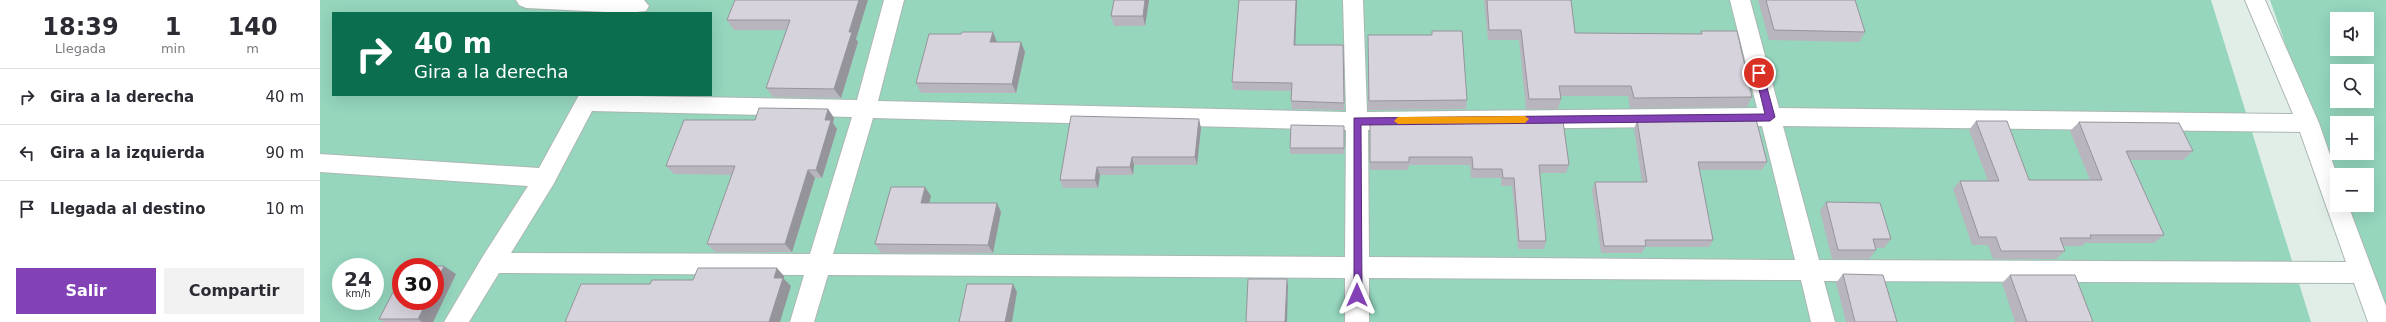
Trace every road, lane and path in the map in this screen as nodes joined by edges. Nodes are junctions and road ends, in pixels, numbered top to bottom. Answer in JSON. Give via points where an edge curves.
{"nodes":[{"id":1,"x":526,"y":0,"type":"edge"},
{"id":2,"x":894,"y":0,"type":"edge"},
{"id":3,"x":1353,"y":0,"type":"edge"},
{"id":4,"x":1740,"y":0,"type":"edge"},
{"id":5,"x":2255,"y":0,"type":"edge"},
{"id":6,"x":638,"y":6,"type":"edge"},
{"id":7,"x":588,"y":99,"type":"edge"},
{"id":8,"x":865,"y":108,"type":"junction"},
{"id":9,"x":1770,"y":117,"type":"junction"},
{"id":10,"x":1357,"y":121,"type":"junction"},
{"id":11,"x":2308,"y":123,"type":"junction"},
{"id":12,"x":320,"y":162,"type":"edge"},
{"id":13,"x":545,"y":178,"type":"junction"},
{"id":14,"x":2330,"y":185,"type":"edge"},
{"id":15,"x":2339,"y":212,"type":"edge"},
{"id":16,"x":491,"y":263,"type":"junction"},
{"id":17,"x":820,"y":265,"type":"junction"},
{"id":18,"x":1357,"y":268,"type":"junction"},
{"id":19,"x":1810,"y":270,"type":"junction"},
{"id":20,"x":2361,"y":273,"type":"junction"},
{"id":21,"x":456,"y":322,"type":"edge"},
{"id":22,"x":802,"y":322,"type":"edge"},
{"id":23,"x":1358,"y":322,"type":"edge"},
{"id":24,"x":1823,"y":322,"type":"edge"},
{"id":25,"x":2380,"y":322,"type":"edge"}],
"edges":[{"from":1,"to":6,"type":"street"},
{"from":2,"to":8,"type":"street"},
{"from":3,"to":10,"type":"street"},
{"from":4,"to":9,"type":"street"},
{"from":5,"to":11,"type":"street"},
{"from":7,"to":8,"type":"street"},
{"from":7,"to":13,"type":"street"},
{"from":8,"to":10,"type":"street"},
{"from":8,"to":17,"type":"street"},
{"from":9,"to":10,"type":"street"},
{"from":9,"to":11,"type":"street"},
{"from":9,"to":19,"type":"street"},
{"from":10,"to":18,"type":"street"},
{"from":11,"to":14,"type":"street"},
{"from":12,"to":13,"type":"street"},
{"from":13,"to":16,"type":"street"},
{"from":15,"to":20,"type":"street"},
{"from":16,"to":17,"type":"street"},
{"from":16,"to":21,"type":"street"},
{"from":17,"to":18,"type":"street"},
{"from":17,"to":22,"type":"street"},
{"from":18,"to":19,"type":"street"},
{"from":18,"to":23,"type":"street"},
{"from":19,"to":20,"type":"street"},
{"from":19,"to":24,"type":"street"},
{"from":20,"to":25,"type":"street"}]}
